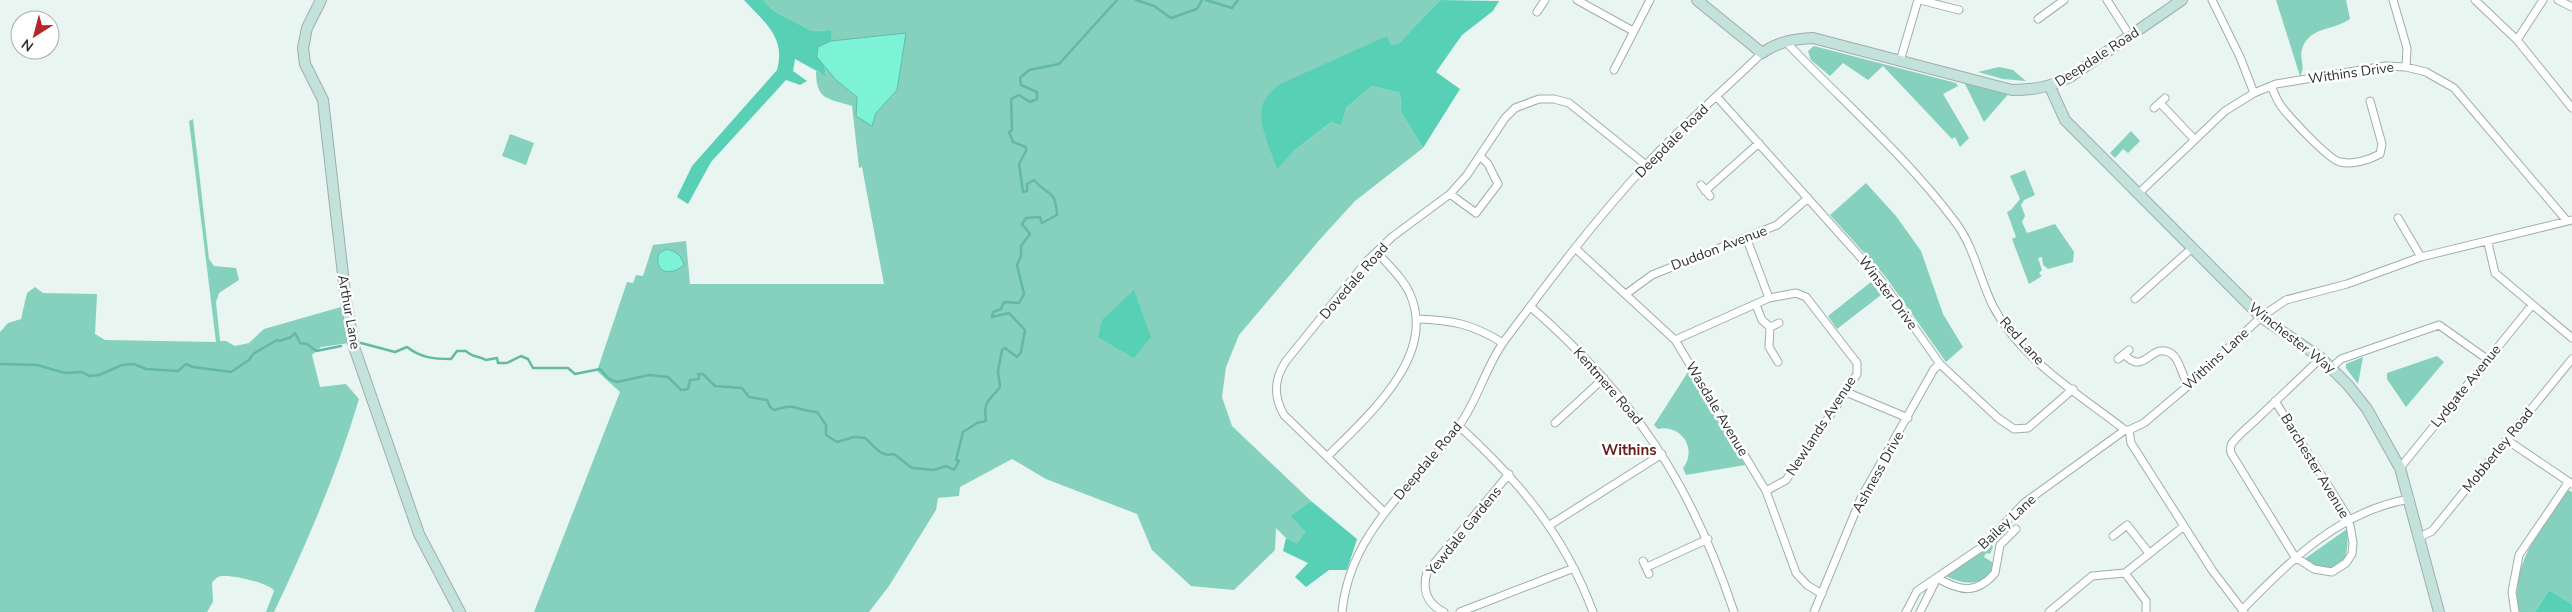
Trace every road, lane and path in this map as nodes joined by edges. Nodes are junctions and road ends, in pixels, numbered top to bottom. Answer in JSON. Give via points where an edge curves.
{"nodes":[{"id":1,"x":321,"y":0,"type":"edge"},
{"id":2,"x":1545,"y":0,"type":"edge"},
{"id":3,"x":1577,"y":0,"type":"edge"},
{"id":4,"x":1650,"y":0,"type":"edge"},
{"id":5,"x":1697,"y":0,"type":"edge"},
{"id":6,"x":1923,"y":0,"type":"edge"},
{"id":7,"x":1954,"y":0,"type":"edge"},
{"id":8,"x":2064,"y":0,"type":"edge"},
{"id":9,"x":2107,"y":0,"type":"edge"},
{"id":10,"x":2182,"y":0,"type":"edge"},
{"id":11,"x":2212,"y":0,"type":"edge"},
{"id":12,"x":2393,"y":0,"type":"edge"},
{"id":13,"x":2474,"y":0,"type":"edge"},
{"id":14,"x":2543,"y":0,"type":"edge"},
{"id":15,"x":2558,"y":0,"type":"edge"},
{"id":16,"x":2572,"y":6,"type":"edge"},
{"id":17,"x":1537,"y":12,"type":"dead end"},
{"id":18,"x":2038,"y":19,"type":"dead end"},
{"id":19,"x":1633,"y":31,"type":"junction"},
{"id":20,"x":2130,"y":36,"type":"junction"},
{"id":21,"x":2516,"y":40,"type":"junction"},
{"id":22,"x":1785,"y":41,"type":"junction"},
{"id":23,"x":1762,"y":53,"type":"junction"},
{"id":24,"x":1900,"y":61,"type":"junction"},
{"id":25,"x":2406,"y":67,"type":"junction"},
{"id":26,"x":1614,"y":70,"type":"dead end"},
{"id":27,"x":2271,"y":86,"type":"junction"},
{"id":28,"x":2050,"y":87,"type":"junction"},
{"id":29,"x":2254,"y":93,"type":"junction"},
{"id":30,"x":1717,"y":96,"type":"junction"},
{"id":31,"x":2370,"y":101,"type":"dead end"},
{"id":32,"x":2160,"y":103,"type":"dead end"},
{"id":33,"x":2572,"y":108,"type":"edge"},
{"id":34,"x":2194,"y":140,"type":"junction"},
{"id":35,"x":1759,"y":143,"type":"junction"},
{"id":36,"x":1480,"y":157,"type":"junction"},
{"id":37,"x":1646,"y":165,"type":"junction"},
{"id":38,"x":1705,"y":191,"type":"dead end"},
{"id":39,"x":1450,"y":194,"type":"junction"},
{"id":40,"x":2138,"y":194,"type":"junction"},
{"id":41,"x":1808,"y":198,"type":"junction"},
{"id":42,"x":2399,"y":217,"type":"dead end"},
{"id":43,"x":2569,"y":221,"type":"edge"},
{"id":44,"x":1746,"y":238,"type":"junction"},
{"id":45,"x":2488,"y":243,"type":"junction"},
{"id":46,"x":1575,"y":248,"type":"junction"},
{"id":47,"x":2192,"y":248,"type":"junction"},
{"id":48,"x":1377,"y":252,"type":"junction"},
{"id":49,"x":2422,"y":257,"type":"junction"},
{"id":50,"x":1626,"y":294,"type":"junction"},
{"id":51,"x":1770,"y":298,"type":"junction"},
{"id":52,"x":2135,"y":299,"type":"dead end"},
{"id":53,"x":1756,"y":305,"type":"junction"},
{"id":54,"x":2532,"y":305,"type":"junction"},
{"id":55,"x":1531,"y":307,"type":"junction"},
{"id":56,"x":2261,"y":317,"type":"junction"},
{"id":57,"x":1417,"y":319,"type":"junction"},
{"id":58,"x":1779,"y":323,"type":"dead end"},
{"id":59,"x":1770,"y":327,"type":"junction"},
{"id":60,"x":2572,"y":338,"type":"edge"},
{"id":61,"x":1675,"y":340,"type":"junction"},
{"id":62,"x":1503,"y":343,"type":"junction"},
{"id":63,"x":2124,"y":354,"type":"dead end"},
{"id":64,"x":2320,"y":358,"type":"junction"},
{"id":65,"x":2572,"y":359,"type":"edge"},
{"id":66,"x":2487,"y":360,"type":"junction"},
{"id":67,"x":1779,"y":363,"type":"dead end"},
{"id":68,"x":1940,"y":364,"type":"junction"},
{"id":69,"x":2331,"y":368,"type":"junction"},
{"id":70,"x":1604,"y":378,"type":"junction"},
{"id":71,"x":2189,"y":385,"type":"junction"},
{"id":72,"x":2073,"y":389,"type":"junction"},
{"id":73,"x":1846,"y":392,"type":"junction"},
{"id":74,"x":2275,"y":401,"type":"junction"},
{"id":75,"x":1908,"y":418,"type":"junction"},
{"id":76,"x":1555,"y":424,"type":"dead end"},
{"id":77,"x":1459,"y":426,"type":"junction"},
{"id":78,"x":2127,"y":430,"type":"junction"},
{"id":79,"x":2507,"y":440,"type":"junction"},
{"id":80,"x":1662,"y":454,"type":"junction"},
{"id":81,"x":1327,"y":457,"type":"junction"},
{"id":82,"x":2400,"y":468,"type":"junction"},
{"id":83,"x":1509,"y":474,"type":"junction"},
{"id":84,"x":2570,"y":484,"type":"edge"},
{"id":85,"x":1766,"y":491,"type":"junction"},
{"id":86,"x":2410,"y":499,"type":"junction"},
{"id":87,"x":1384,"y":512,"type":"junction"},
{"id":88,"x":2349,"y":519,"type":"junction"},
{"id":89,"x":1550,"y":525,"type":"junction"},
{"id":90,"x":2184,"y":526,"type":"junction"},
{"id":91,"x":2016,"y":529,"type":"dead end"},
{"id":92,"x":2113,"y":536,"type":"dead end"},
{"id":93,"x":2420,"y":537,"type":"junction"},
{"id":94,"x":1708,"y":539,"type":"junction"},
{"id":95,"x":2149,"y":553,"type":"junction"},
{"id":96,"x":2295,"y":557,"type":"junction"},
{"id":97,"x":1574,"y":568,"type":"junction"},
{"id":98,"x":1646,"y":568,"type":"dead end"},
{"id":99,"x":2125,"y":573,"type":"junction"},
{"id":100,"x":1937,"y":578,"type":"junction"},
{"id":101,"x":1822,"y":594,"type":"junction"},
{"id":102,"x":2243,"y":611,"type":"edge"},
{"id":103,"x":460,"y":612,"type":"edge"},
{"id":104,"x":1342,"y":612,"type":"edge"},
{"id":105,"x":1444,"y":612,"type":"edge"},
{"id":106,"x":1460,"y":612,"type":"edge"},
{"id":107,"x":1593,"y":612,"type":"edge"},
{"id":108,"x":1734,"y":612,"type":"edge"},
{"id":109,"x":1814,"y":612,"type":"edge"},
{"id":110,"x":1906,"y":612,"type":"edge"},
{"id":111,"x":1920,"y":612,"type":"edge"},
{"id":112,"x":2049,"y":612,"type":"edge"},
{"id":113,"x":2146,"y":612,"type":"edge"},
{"id":114,"x":2439,"y":612,"type":"edge"},
{"id":115,"x":2515,"y":612,"type":"edge"}],
"edges":[{"from":1,"to":103,"type":"street","name":"Arthur Lane","via":[[307,28],[303,48],[305,64],[323,100],[354,347],[420,534]]},
{"from":2,"to":17,"type":"street"},
{"from":3,"to":19,"type":"street"},
{"from":4,"to":19,"type":"street"},
{"from":5,"to":23,"type":"street"},
{"from":6,"to":7,"type":"street","via":[[1955,9]]},
{"from":6,"to":24,"type":"street"},
{"from":8,"to":18,"type":"street"},
{"from":9,"to":20,"type":"street"},
{"from":10,"to":20,"type":"street","name":"Deepdale Road"},
{"from":11,"to":29,"type":"street"},
{"from":12,"to":25,"type":"street","via":[[2407,48]]},
{"from":13,"to":21,"type":"street"},
{"from":14,"to":21,"type":"street"},
{"from":15,"to":16,"type":"street"},
{"from":19,"to":26,"type":"street"},
{"from":20,"to":28,"type":"street","name":"Deepdale Road"},
{"from":21,"to":33,"type":"street"},
{"from":22,"to":23,"type":"street","name":"Deepdale Road"},
{"from":22,"to":24,"type":"street","name":"Deepdale Road","via":[[1813,38]]},
{"from":22,"to":72,"type":"street","name":"Red Lane","via":[[1926,185],[1961,231],[2004,324],[2037,359]]},
{"from":23,"to":30,"type":"street","name":"Deepdale Road"},
{"from":24,"to":28,"type":"street","name":"Deepdale Road","via":[[2012,90]]},
{"from":25,"to":27,"type":"street","name":"Withins Drive","via":[[2385,66]]},
{"from":25,"to":43,"type":"street","name":"Withins Drive","via":[[2426,72],[2454,88]]},
{"from":27,"to":29,"type":"street","name":"Withins Drive"},
{"from":27,"to":31,"type":"street","via":[[2289,118],[2328,156],[2341,163],[2358,162],[2380,154],[2382,144]]},
{"from":28,"to":40,"type":"street","name":"Winchester Way","via":[[2065,120]]},
{"from":29,"to":34,"type":"street","name":"Withins Drive","via":[[2225,110]]},
{"from":30,"to":35,"type":"street","name":"Winster Drive"},
{"from":30,"to":37,"type":"street","name":"Deepdale Road"},
{"from":32,"to":34,"type":"street"},
{"from":34,"to":40,"type":"street","name":"Withins Drive"},
{"from":35,"to":38,"type":"street"},
{"from":35,"to":41,"type":"street","name":"Winster Drive"},
{"from":36,"to":37,"type":"street","name":"Dovedale Road","via":[[1515,108],[1539,99],[1554,99],[1569,103]]},
{"from":36,"to":39,"type":"street","name":"Dovedale Road"},
{"from":36,"to":39,"type":"street","via":[[1488,164],[1498,184],[1476,213]]},
{"from":37,"to":46,"type":"street","name":"Deepdale Road"},
{"from":39,"to":48,"type":"street","name":"Dovedale Road"},
{"from":40,"to":47,"type":"street","name":"Winchester Way"},
{"from":41,"to":44,"type":"street","name":"Duddon Avenue","via":[[1778,225]]},
{"from":41,"to":68,"type":"street","name":"Winster Drive","via":[[1880,279]]},
{"from":42,"to":49,"type":"street"},
{"from":43,"to":45,"type":"street","name":"Withins Lane"},
{"from":44,"to":50,"type":"street","name":"Duddon Avenue","via":[[1652,274]]},
{"from":44,"to":51,"type":"street"},
{"from":45,"to":49,"type":"street","name":"Withins Lane"},
{"from":45,"to":54,"type":"street","via":[[2495,273]]},
{"from":46,"to":50,"type":"street","name":"Wasdale Avenue"},
{"from":46,"to":55,"type":"street","name":"Deepdale Road"},
{"from":47,"to":52,"type":"street"},
{"from":47,"to":56,"type":"street","name":"Winchester Way"},
{"from":48,"to":57,"type":"street","via":[[1409,292]]},
{"from":48,"to":81,"type":"street","name":"Dovedale Road","via":[[1286,361],[1276,382],[1276,396],[1284,415]]},
{"from":49,"to":56,"type":"street","name":"Withins Lane","via":[[2346,284],[2286,300]]},
{"from":50,"to":61,"type":"street","name":"Wasdale Avenue"},
{"from":51,"to":53,"type":"street","name":"Newlands Avenue"},
{"from":51,"to":73,"type":"street","name":"Newlands Avenue","via":[[1796,293],[1806,297],[1857,362],[1857,374]]},
{"from":53,"to":59,"type":"street","via":[[1762,320]]},
{"from":53,"to":61,"type":"street","name":"Newlands Avenue"},
{"from":54,"to":60,"type":"street"},
{"from":54,"to":66,"type":"street","name":"Lydgate Avenue"},
{"from":55,"to":62,"type":"street","name":"Deepdale Road"},
{"from":55,"to":70,"type":"street","name":"Kentmere Road"},
{"from":56,"to":64,"type":"street","name":"Winchester Way"},
{"from":56,"to":71,"type":"street","name":"Withins Lane"},
{"from":57,"to":62,"type":"street","via":[[1472,325]]},
{"from":57,"to":81,"type":"street","via":[[1410,352],[1391,388]]},
{"from":58,"to":59,"type":"street"},
{"from":59,"to":67,"type":"street","via":[[1769,347]]},
{"from":61,"to":85,"type":"street","name":"Wasdale Avenue"},
{"from":62,"to":77,"type":"street","name":"Deepdale Road"},
{"from":63,"to":71,"type":"street","via":[[2138,363],[2156,352],[2169,353],[2176,358]]},
{"from":64,"to":69,"type":"street","name":"Winchester Way"},
{"from":64,"to":74,"type":"street"},
{"from":65,"to":79,"type":"street","name":"Mobberley Road"},
{"from":66,"to":69,"type":"street","via":[[2439,325],[2341,359]]},
{"from":66,"to":82,"type":"street","name":"Lydgate Avenue"},
{"from":68,"to":72,"type":"street","name":"Winster Drive","via":[[2014,429],[2033,425]]},
{"from":68,"to":75,"type":"street","name":"Ashness Drive","via":[[1934,369]]},
{"from":69,"to":82,"type":"street","name":"Winchester Way","via":[[2368,409]]},
{"from":70,"to":76,"type":"street"},
{"from":70,"to":80,"type":"street","name":"Kentmere Road"},
{"from":71,"to":78,"type":"street","name":"Withins Lane","via":[[2144,423]]},
{"from":72,"to":78,"type":"street","name":"Red Lane"},
{"from":73,"to":75,"type":"street"},
{"from":73,"to":85,"type":"street","name":"Newlands Avenue","via":[[1786,480]]},
{"from":74,"to":88,"type":"street","name":"Barchester Avenue"},
{"from":74,"to":96,"type":"street","via":[[2232,442],[2230,453]]},
{"from":75,"to":101,"type":"street","name":"Ashness Drive","via":[[1861,498]]},
{"from":77,"to":83,"type":"street"},
{"from":77,"to":87,"type":"street","name":"Deepdale Road"},
{"from":78,"to":90,"type":"street","via":[[2131,443]]},
{"from":78,"to":100,"type":"street","name":"Bailey Lane","via":[[2024,502],[1982,547]]},
{"from":79,"to":84,"type":"street"},
{"from":79,"to":93,"type":"street","name":"Mobberley Road","via":[[2432,531]]},
{"from":80,"to":89,"type":"street"},
{"from":80,"to":94,"type":"street","name":"Kentmere Road"},
{"from":81,"to":87,"type":"street","name":"Dovedale Road"},
{"from":82,"to":86,"type":"street","name":"Winchester Way"},
{"from":83,"to":89,"type":"street"},
{"from":83,"to":105,"type":"street","name":"Yewdale Gardens","via":[[1427,572],[1425,590],[1428,598]]},
{"from":84,"to":115,"type":"street","via":[[2519,556],[2512,592]]},
{"from":85,"to":101,"type":"street","name":"Wasdale Avenue","via":[[1796,573]]},
{"from":86,"to":88,"type":"street","via":[[2395,501]]},
{"from":86,"to":93,"type":"street","name":"Winchester Way"},
{"from":87,"to":104,"type":"street","name":"Deepdale Road","via":[[1357,554],[1344,591]]},
{"from":88,"to":96,"type":"street"},
{"from":88,"to":96,"type":"street","name":"Barchester Avenue","via":[[2352,554],[2340,569],[2322,572]]},
{"from":89,"to":97,"type":"street"},
{"from":90,"to":95,"type":"street"},
{"from":90,"to":102,"type":"street"},
{"from":91,"to":100,"type":"street","name":"Bailey Lane","via":[[2000,545],[1994,558],[1995,574],[1975,589],[1956,587]]},
{"from":92,"to":95,"type":"street","via":[[2126,525]]},
{"from":93,"to":114,"type":"street","name":"Winchester Way"},
{"from":94,"to":98,"type":"street"},
{"from":94,"to":108,"type":"street","name":"Kentmere Road"},
{"from":95,"to":99,"type":"street"},
{"from":96,"to":102,"type":"street"},
{"from":97,"to":106,"type":"street"},
{"from":97,"to":107,"type":"street"},
{"from":99,"to":112,"type":"street","via":[[2092,576]]},
{"from":99,"to":113,"type":"street","via":[[2146,600]]},
{"from":100,"to":110,"type":"street","name":"Bailey Lane","via":[[1917,591]]},
{"from":100,"to":111,"type":"street","name":"Bailey Lane"},
{"from":101,"to":109,"type":"street","name":"Ashness Drive"}]}
